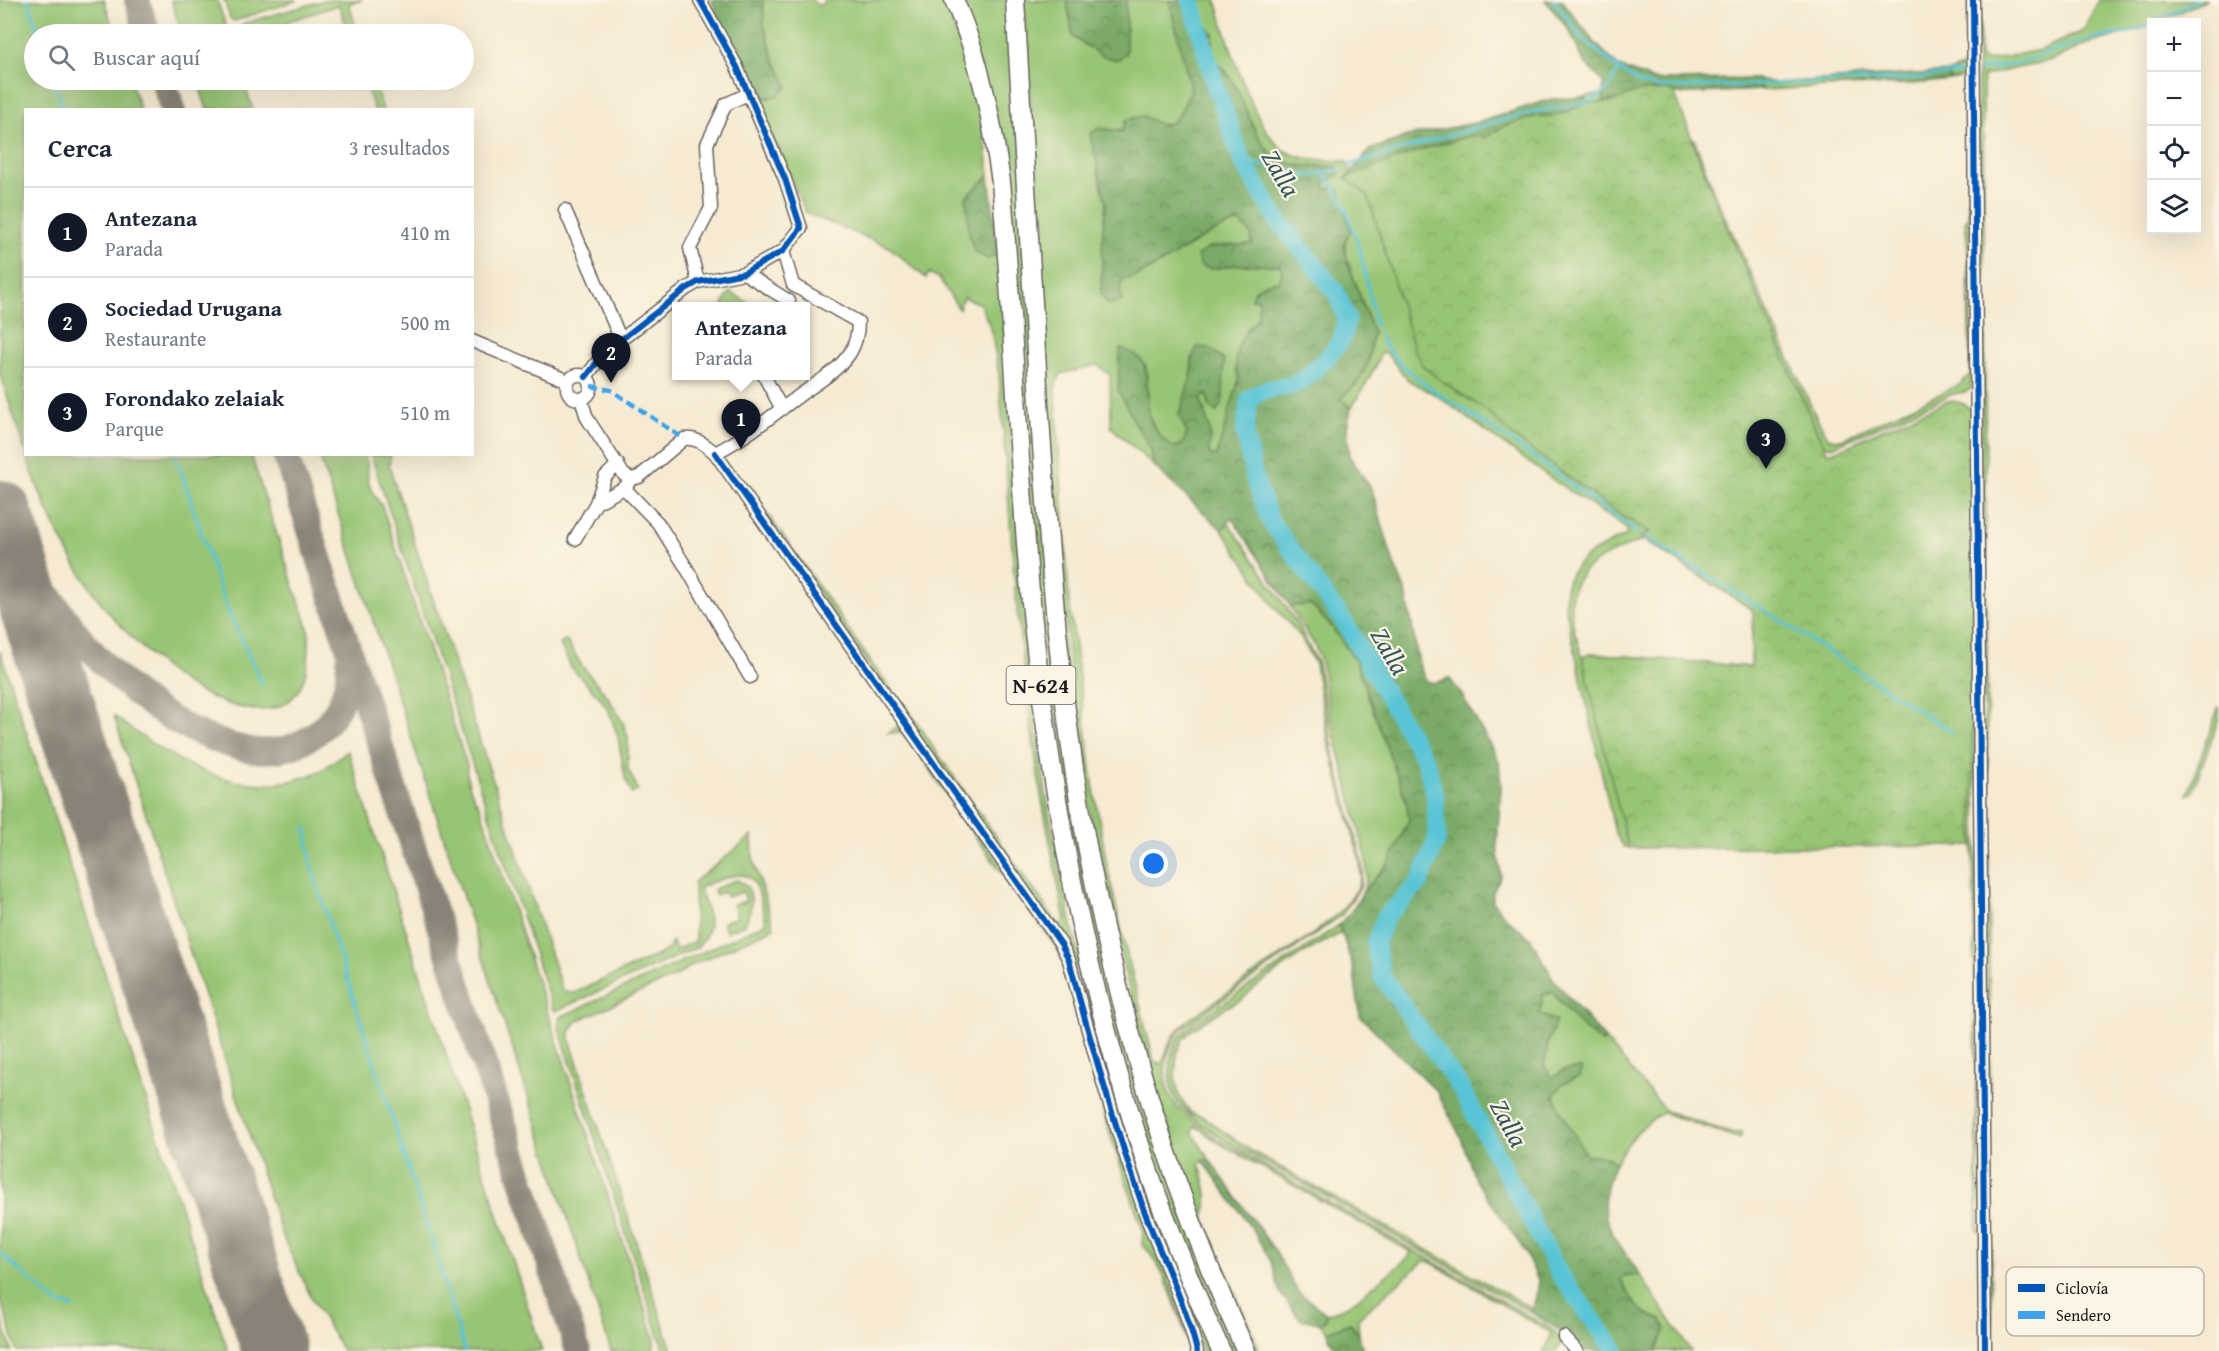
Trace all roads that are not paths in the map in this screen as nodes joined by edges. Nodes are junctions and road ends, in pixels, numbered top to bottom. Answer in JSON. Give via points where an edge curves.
{"nodes":[{"id":1,"x":700,"y":0,"type":"edge"},
{"id":2,"x":954,"y":0,"type":"edge"},
{"id":3,"x":1015,"y":0,"type":"edge"},
{"id":4,"x":1973,"y":0,"type":"edge"},
{"id":5,"x":748,"y":94,"type":"junction"},
{"id":6,"x":565,"y":210,"type":"dead end"},
{"id":7,"x":783,"y":251,"type":"junction"},
{"id":8,"x":744,"y":273,"type":"junction"},
{"id":9,"x":698,"y":282,"type":"junction"},
{"id":10,"x":793,"y":285,"type":"junction"},
{"id":11,"x":785,"y":302,"type":"edge"},
{"id":12,"x":789,"y":302,"type":"edge"},
{"id":13,"x":621,"y":340,"type":"junction"},
{"id":14,"x":474,"y":342,"type":"edge"},
{"id":15,"x":586,"y":376,"type":"junction"},
{"id":16,"x":767,"y":380,"type":"edge"},
{"id":17,"x":568,"y":381,"type":"junction"},
{"id":18,"x":581,"y":399,"type":"junction"},
{"id":19,"x":782,"y":409,"type":"junction"},
{"id":20,"x":715,"y":453,"type":"junction"},
{"id":21,"x":618,"y":464,"type":"junction"},
{"id":22,"x":628,"y":484,"type":"junction"},
{"id":23,"x":596,"y":503,"type":"junction"},
{"id":24,"x":575,"y":539,"type":"dead end"},
{"id":25,"x":750,"y":677,"type":"dead end"},
{"id":26,"x":1564,"y":1337,"type":"dead end"},
{"id":27,"x":1197,"y":1351,"type":"edge"},
{"id":28,"x":1221,"y":1351,"type":"edge"},
{"id":29,"x":1246,"y":1351,"type":"edge"},
{"id":30,"x":1577,"y":1351,"type":"edge"},
{"id":31,"x":1985,"y":1351,"type":"edge"}],
"edges":[{"from":1,"to":5,"type":"street"},
{"from":2,"to":28,"type":"highway","number":"N-624","via":[[982,81],[1001,182],[1034,632],[1067,858],[1112,1052],[1150,1174]]},
{"from":3,"to":29,"type":"highway","number":"N-624","via":[[1046,506],[1075,774],[1089,855],[1134,1047],[1166,1152]]},
{"from":4,"to":31,"type":"street"},
{"from":5,"to":7,"type":"street","via":[[785,179],[801,228]]},
{"from":5,"to":9,"type":"street","via":[[726,104],[708,144],[711,208],[690,248]]},
{"from":6,"to":13,"type":"street"},
{"from":7,"to":8,"type":"street"},
{"from":7,"to":10,"type":"street"},
{"from":8,"to":9,"type":"street"},
{"from":8,"to":11,"type":"street"},
{"from":9,"to":13,"type":"street"},
{"from":10,"to":12,"type":"street"},
{"from":10,"to":19,"type":"street","via":[[858,322],[858,335],[833,371]]},
{"from":13,"to":15,"type":"street","via":[[604,353]]},
{"from":14,"to":17,"type":"street"},
{"from":15,"to":17,"type":"street","via":[[576,375]]},
{"from":15,"to":18,"type":"street","via":[[590,392]]},
{"from":16,"to":19,"type":"street"},
{"from":17,"to":18,"type":"street","via":[[569,394]]},
{"from":18,"to":21,"type":"street","via":[[587,418]]},
{"from":19,"to":20,"type":"street","via":[[736,443]]},
{"from":20,"to":22,"type":"street","via":[[706,445],[684,439]]},
{"from":20,"to":27,"type":"street","via":[[1061,944],[1069,960],[1121,1143]]},
{"from":21,"to":22,"type":"street"},
{"from":21,"to":23,"type":"street","via":[[604,477]]},
{"from":22,"to":23,"type":"street"},
{"from":22,"to":25,"type":"street","via":[[684,564]]},
{"from":23,"to":24,"type":"street"},
{"from":26,"to":30,"type":"street"}]}
